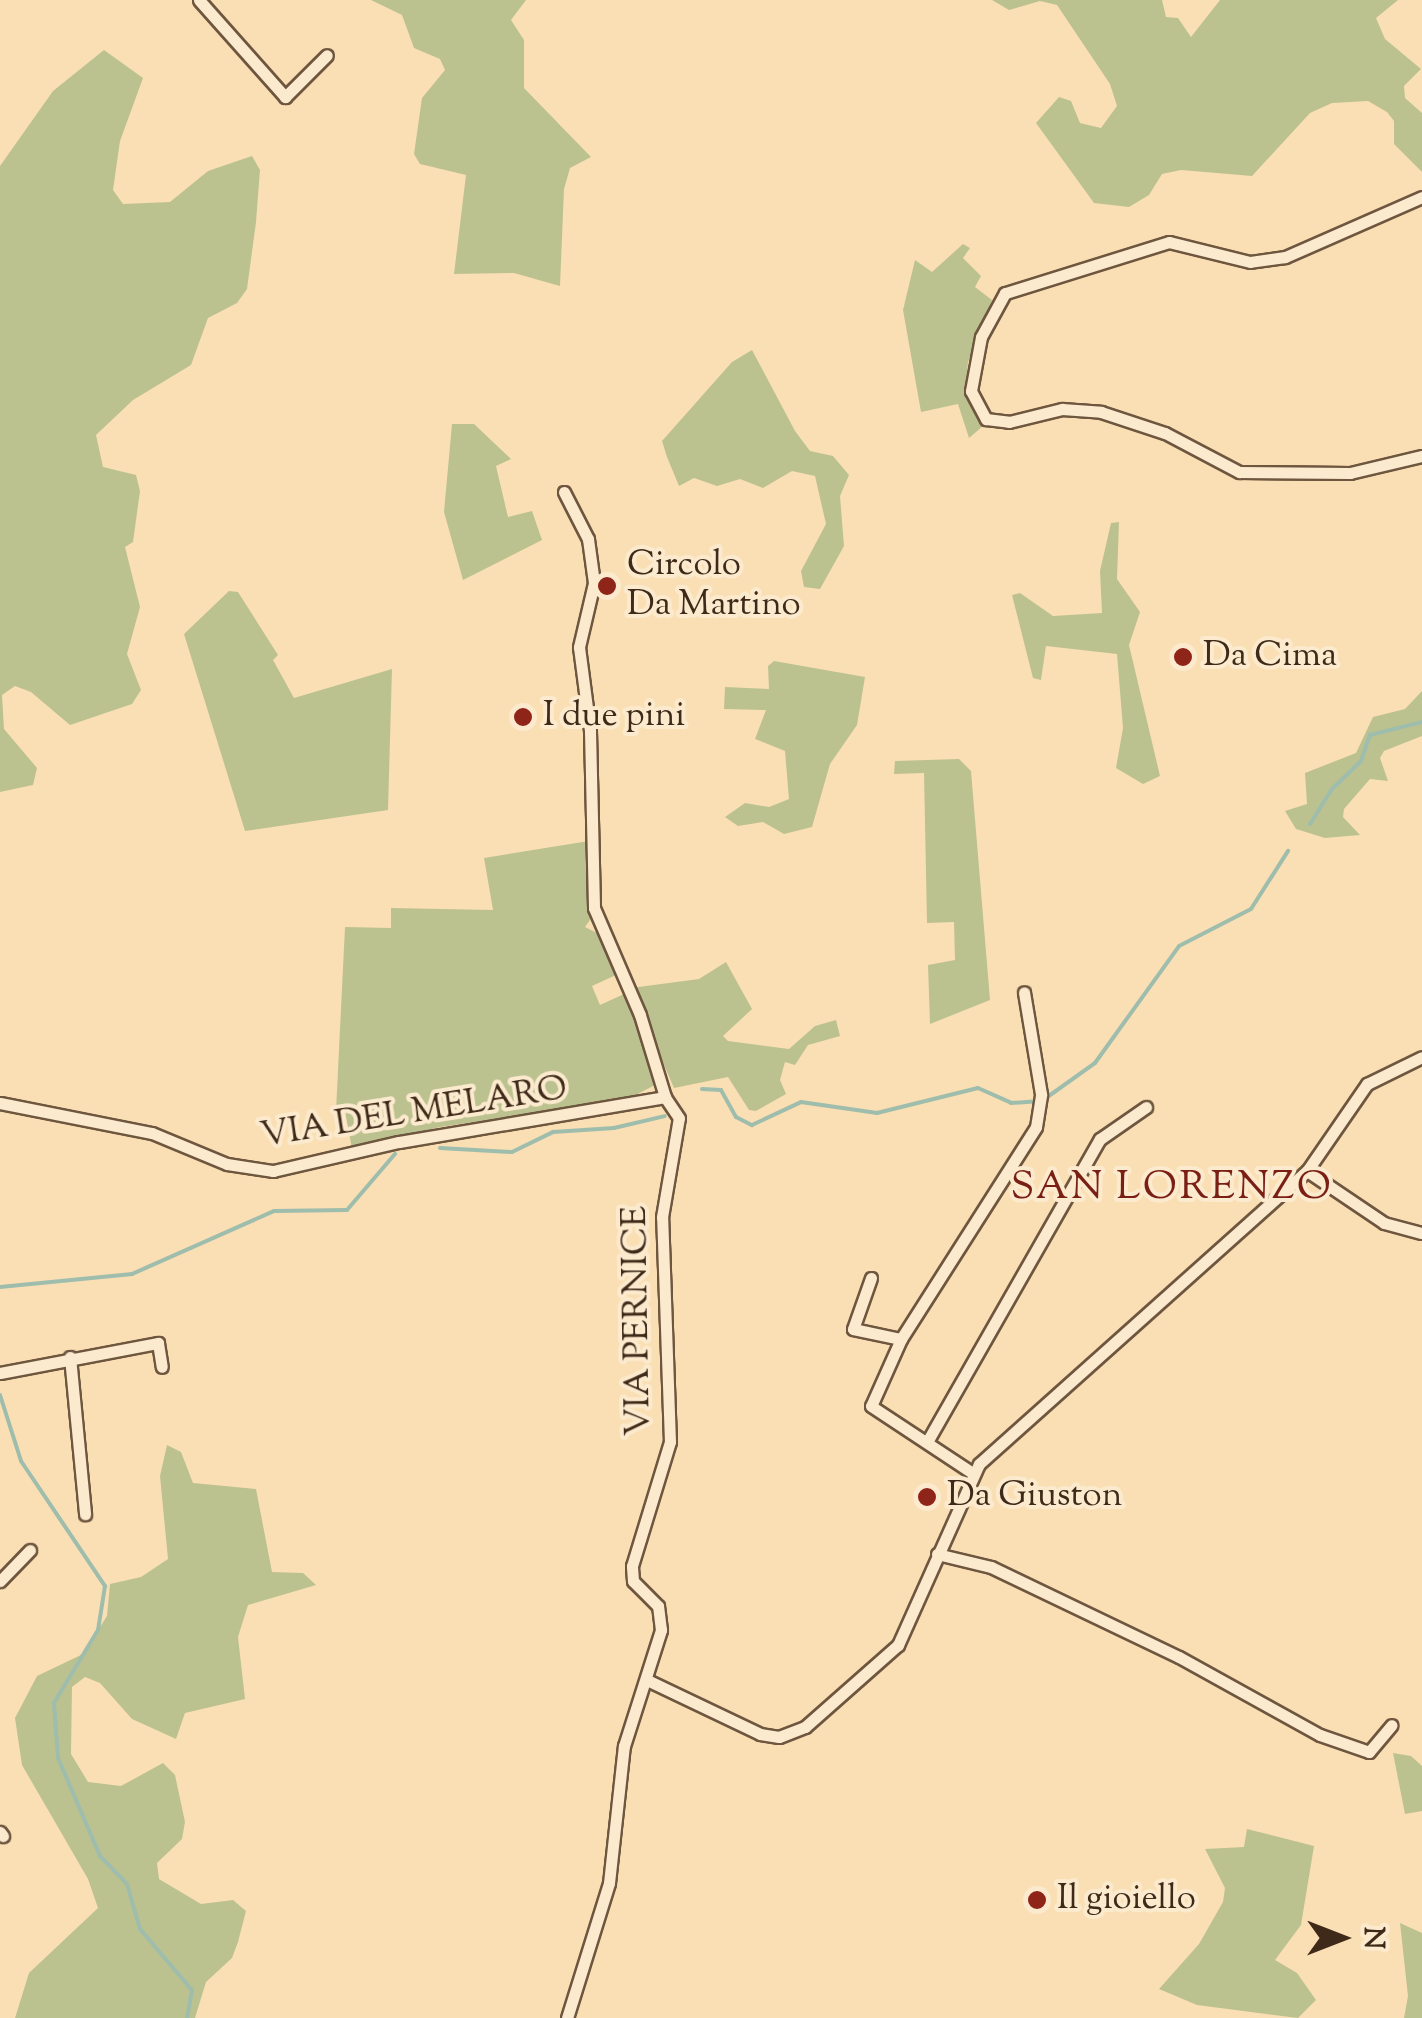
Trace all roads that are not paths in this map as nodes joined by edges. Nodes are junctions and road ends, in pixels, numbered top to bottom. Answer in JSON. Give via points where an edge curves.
{"nodes":[{"id":1,"x":199,"y":0,"type":"edge"},
{"id":2,"x":327,"y":55,"type":"dead end"},
{"id":3,"x":1422,"y":197,"type":"edge"},
{"id":4,"x":1422,"y":456,"type":"edge"},
{"id":5,"x":564,"y":492,"type":"dead end"},
{"id":6,"x":1024,"y":992,"type":"dead end"},
{"id":7,"x":1422,"y":1057,"type":"edge"},
{"id":8,"x":668,"y":1098,"type":"junction"},
{"id":9,"x":0,"y":1102,"type":"edge"},
{"id":10,"x":1146,"y":1107,"type":"dead end"},
{"id":11,"x":1307,"y":1171,"type":"junction"},
{"id":12,"x":1422,"y":1233,"type":"edge"},
{"id":13,"x":871,"y":1278,"type":"dead end"},
{"id":14,"x":901,"y":1339,"type":"junction"},
{"id":15,"x":70,"y":1357,"type":"junction"},
{"id":16,"x":162,"y":1367,"type":"dead end"},
{"id":17,"x":0,"y":1372,"type":"edge"},
{"id":18,"x":927,"y":1442,"type":"junction"},
{"id":19,"x":972,"y":1472,"type":"junction"},
{"id":20,"x":85,"y":1514,"type":"dead end"},
{"id":21,"x":30,"y":1550,"type":"dead end"},
{"id":22,"x":937,"y":1554,"type":"junction"},
{"id":23,"x":0,"y":1580,"type":"edge"},
{"id":24,"x":647,"y":1680,"type":"junction"},
{"id":25,"x":1392,"y":1725,"type":"dead end"},
{"id":26,"x":566,"y":2018,"type":"edge"}],
"edges":[{"from":1,"to":2,"type":"street","via":[[285,98]]},
{"from":3,"to":4,"type":"street","via":[[1285,257],[1250,262],[1169,242],[1006,293],[981,338],[971,391],[986,420],[1008,422],[1062,409],[1101,412],[1165,433],[1211,463],[1239,472],[1350,472]]},
{"from":5,"to":8,"type":"street","name":"VIA PERNICE","via":[[588,539],[594,584],[579,647],[590,731],[594,908]]},
{"from":6,"to":14,"type":"street","via":[[1041,1113]]},
{"from":7,"to":11,"type":"street","via":[[1367,1084]]},
{"from":8,"to":9,"type":"street","name":"VIA DEL MELARO","via":[[399,1142],[273,1171],[227,1164],[152,1133]]},
{"from":8,"to":24,"type":"street","name":"VIA PERNICE","via":[[679,1118],[662,1217],[670,1442],[632,1566],[633,1581],[662,1617]]},
{"from":10,"to":18,"type":"street","via":[[1100,1139]]},
{"from":11,"to":12,"type":"street","via":[[1384,1222]]},
{"from":11,"to":19,"type":"street"},
{"from":13,"to":14,"type":"street","via":[[853,1328]]},
{"from":14,"to":18,"type":"street","via":[[871,1406]]},
{"from":15,"to":16,"type":"street","via":[[158,1343]]},
{"from":15,"to":17,"type":"street"},
{"from":15,"to":20,"type":"street"},
{"from":18,"to":19,"type":"street"},
{"from":19,"to":22,"type":"street"},
{"from":21,"to":23,"type":"street"},
{"from":22,"to":24,"type":"street","via":[[888,1658],[791,1734],[744,1728]]},
{"from":22,"to":25,"type":"street","via":[[991,1567],[1179,1657],[1320,1735],[1369,1752]]},
{"from":24,"to":26,"type":"street","name":"VIA PERNICE","via":[[624,1746],[609,1883]]}]}
